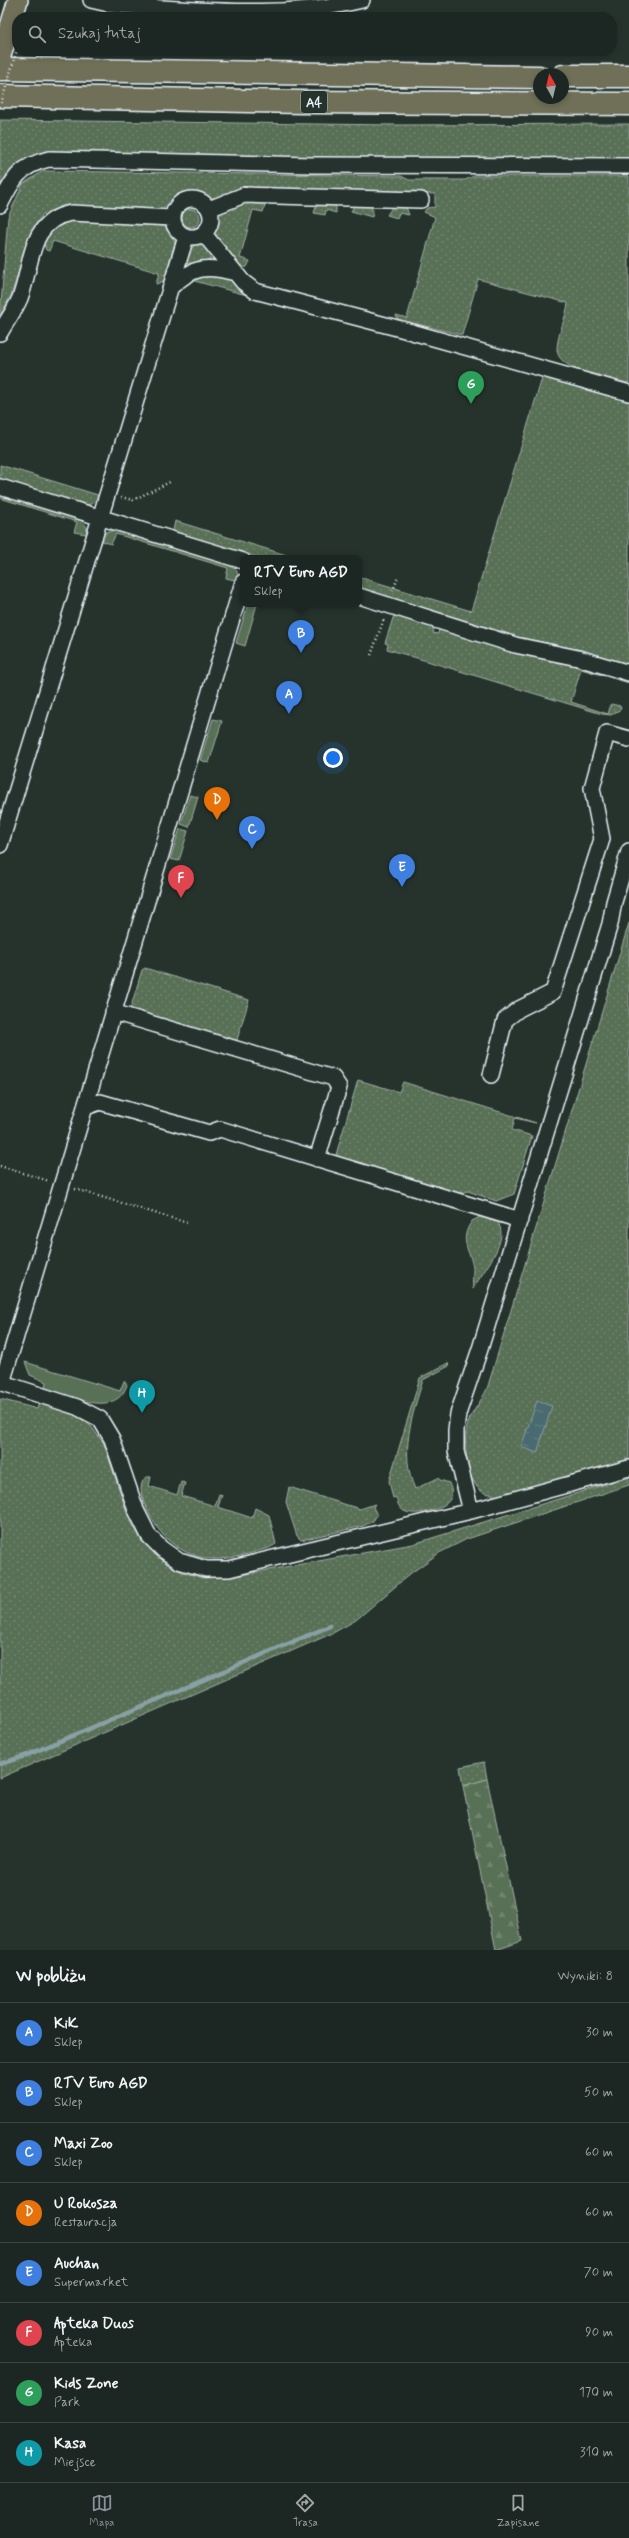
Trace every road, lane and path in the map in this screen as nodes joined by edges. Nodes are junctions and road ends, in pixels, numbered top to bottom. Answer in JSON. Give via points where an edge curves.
{"nodes":[{"id":1,"x":91,"y":0,"type":"edge"},
{"id":2,"x":362,"y":0,"type":"edge"},
{"id":3,"x":12,"y":19,"type":"edge"},
{"id":4,"x":15,"y":56,"type":"edge"},
{"id":5,"x":0,"y":58,"type":"edge"},
{"id":6,"x":0,"y":68,"type":"edge"},
{"id":7,"x":533,"y":76,"type":"edge"},
{"id":8,"x":569,"y":76,"type":"edge"},
{"id":9,"x":629,"y":76,"type":"edge"},
{"id":10,"x":0,"y":96,"type":"edge"},
{"id":11,"x":629,"y":104,"type":"edge"},
{"id":12,"x":0,"y":107,"type":"edge"},
{"id":13,"x":629,"y":166,"type":"edge"},
{"id":14,"x":420,"y":200,"type":"dead end"},
{"id":15,"x":0,"y":205,"type":"edge"},
{"id":16,"x":209,"y":209,"type":"junction"},
{"id":17,"x":172,"y":218,"type":"junction"},
{"id":18,"x":204,"y":234,"type":"junction"},
{"id":19,"x":186,"y":237,"type":"junction"},
{"id":20,"x":236,"y":273,"type":"junction"},
{"id":21,"x":171,"y":287,"type":"junction"},
{"id":22,"x":0,"y":333,"type":"edge"},
{"id":23,"x":629,"y":393,"type":"edge"},
{"id":24,"x":170,"y":482,"type":"dead end"},
{"id":25,"x":0,"y":487,"type":"edge"},
{"id":26,"x":109,"y":494,"type":"junction"},
{"id":27,"x":100,"y":517,"type":"junction"},
{"id":28,"x":240,"y":560,"type":"edge"},
{"id":29,"x":240,"y":592,"type":"edge"},
{"id":30,"x":362,"y":597,"type":"edge"},
{"id":31,"x":389,"y":605,"type":"junction"},
{"id":32,"x":371,"y":656,"type":"dead end"},
{"id":33,"x":629,"y":673,"type":"edge"},
{"id":34,"x":629,"y":739,"type":"edge"},
{"id":35,"x":0,"y":845,"type":"edge"},
{"id":36,"x":629,"y":851,"type":"edge"},
{"id":37,"x":113,"y":1012,"type":"junction"},
{"id":38,"x":491,"y":1075,"type":"dead end"},
{"id":39,"x":86,"y":1107,"type":"junction"},
{"id":40,"x":317,"y":1159,"type":"junction"},
{"id":41,"x":0,"y":1166,"type":"edge"},
{"id":42,"x":62,"y":1185,"type":"junction"},
{"id":43,"x":520,"y":1220,"type":"junction"},
{"id":44,"x":188,"y":1223,"type":"dead end"},
{"id":45,"x":1,"y":1382,"type":"edge"},
{"id":46,"x":629,"y":1468,"type":"edge"},
{"id":47,"x":470,"y":1511,"type":"junction"}],
"edges":[{"from":1,"to":2,"type":"lane","via":[[113,5],[268,12],[303,11]]},
{"from":3,"to":5,"type":"main road"},
{"from":4,"to":12,"type":"path","bridge":true},
{"from":6,"to":7,"type":"highway","number":"A4"},
{"from":8,"to":9,"type":"highway"},
{"from":10,"to":11,"type":"highway","number":"A4"},
{"from":13,"to":15,"type":"lane","via":[[312,165],[49,159],[31,163],[19,173],[11,182]]},
{"from":14,"to":16,"type":"lane","via":[[244,195],[233,197]]},
{"from":16,"to":17,"type":"lane","via":[[200,201],[188,199],[177,206]]},
{"from":16,"to":18,"type":"lane","via":[[210,225]]},
{"from":17,"to":19,"type":"lane","via":[[176,230]]},
{"from":17,"to":22,"type":"lane","via":[[71,213],[58,215],[52,219],[38,235],[19,299]]},
{"from":18,"to":19,"type":"lane"},
{"from":18,"to":20,"type":"lane"},
{"from":19,"to":21,"type":"lane"},
{"from":20,"to":21,"type":"lane","via":[[200,268]]},
{"from":20,"to":23,"type":"lane","via":[[255,291]]},
{"from":21,"to":26,"type":"lane"},
{"from":24,"to":26,"type":"path","via":[[133,500]]},
{"from":25,"to":27,"type":"lane"},
{"from":26,"to":27,"type":"lane"},
{"from":27,"to":28,"type":"lane"},
{"from":27,"to":35,"type":"lane"},
{"from":29,"to":37,"type":"lane"},
{"from":30,"to":31,"type":"lane"},
{"from":31,"to":32,"type":"path"},
{"from":31,"to":33,"type":"lane","via":[[515,645],[578,658]]},
{"from":34,"to":38,"type":"lane","via":[[607,733],[597,763],[592,788],[602,839],[553,992],[519,1009],[506,1020]]},
{"from":36,"to":43,"type":"lane","via":[[610,924]]},
{"from":37,"to":39,"type":"lane"},
{"from":37,"to":40,"type":"lane","via":[[334,1078],[339,1087]]},
{"from":39,"to":40,"type":"lane","via":[[100,1102],[209,1134],[220,1129]]},
{"from":39,"to":42,"type":"lane"},
{"from":40,"to":43,"type":"lane"},
{"from":41,"to":42,"type":"path"},
{"from":42,"to":44,"type":"path"},
{"from":42,"to":45,"type":"lane"},
{"from":43,"to":47,"type":"lane","via":[[458,1419],[456,1451]]},
{"from":45,"to":47,"type":"lane","via":[[77,1407],[100,1419],[112,1439],[136,1510],[149,1536],[170,1556],[196,1568],[229,1569]]},
{"from":46,"to":47,"type":"lane"}]}
